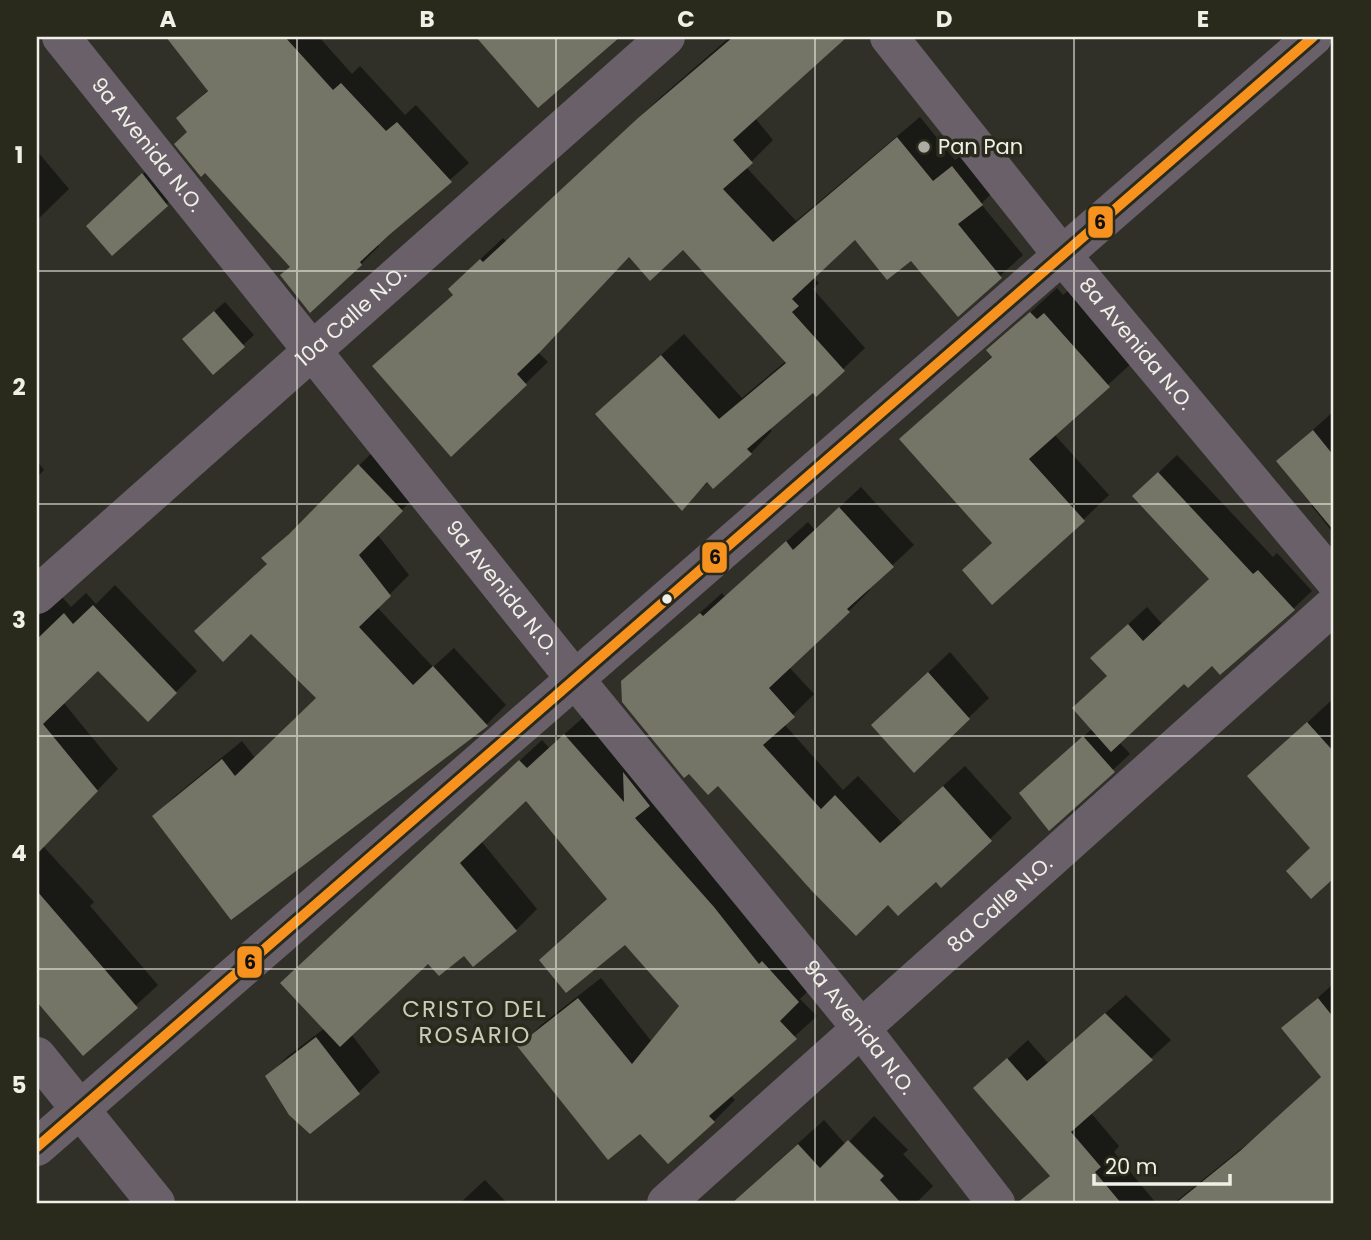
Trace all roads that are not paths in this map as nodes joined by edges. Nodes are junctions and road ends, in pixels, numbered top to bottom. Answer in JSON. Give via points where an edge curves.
{"nodes":[{"id":1,"x":61,"y":37,"type":"edge"},
{"id":2,"x":666,"y":37,"type":"edge"},
{"id":3,"x":889,"y":37,"type":"edge"},
{"id":4,"x":1313,"y":37,"type":"edge"},
{"id":5,"x":1062,"y":255,"type":"junction"},
{"id":6,"x":312,"y":351,"type":"junction"},
{"id":7,"x":1334,"y":580,"type":"edge"},
{"id":8,"x":37,"y":595,"type":"edge"},
{"id":9,"x":1334,"y":605,"type":"edge"},
{"id":10,"x":575,"y":679,"type":"junction"},
{"id":11,"x":860,"y":1027,"type":"junction"},
{"id":12,"x":37,"y":1056,"type":"edge"},
{"id":13,"x":80,"y":1110,"type":"junction"},
{"id":14,"x":37,"y":1147,"type":"edge"},
{"id":15,"x":156,"y":1203,"type":"edge"},
{"id":16,"x":666,"y":1203,"type":"edge"},
{"id":17,"x":996,"y":1203,"type":"edge"}],
"edges":[{"from":1,"to":6,"type":"street","name":"9a Avenida N.O."},
{"from":2,"to":6,"type":"street","name":"10a Calle N.O."},
{"from":3,"to":5,"type":"street","name":"8a Avenida N.O."},
{"from":4,"to":5,"type":"street"},
{"from":5,"to":7,"type":"street","name":"8a Avenida N.O."},
{"from":5,"to":10,"type":"street"},
{"from":6,"to":8,"type":"street","name":"10a Calle N.O."},
{"from":6,"to":10,"type":"street","name":"9a Avenida N.O."},
{"from":9,"to":11,"type":"street","name":"8a Calle N.O."},
{"from":10,"to":11,"type":"street","name":"9a Avenida N.O."},
{"from":10,"to":13,"type":"street"},
{"from":11,"to":16,"type":"street","name":"8a Calle N.O."},
{"from":11,"to":17,"type":"street","name":"9a Avenida N.O."},
{"from":12,"to":13,"type":"street"},
{"from":13,"to":14,"type":"street"},
{"from":13,"to":15,"type":"street"}]}
